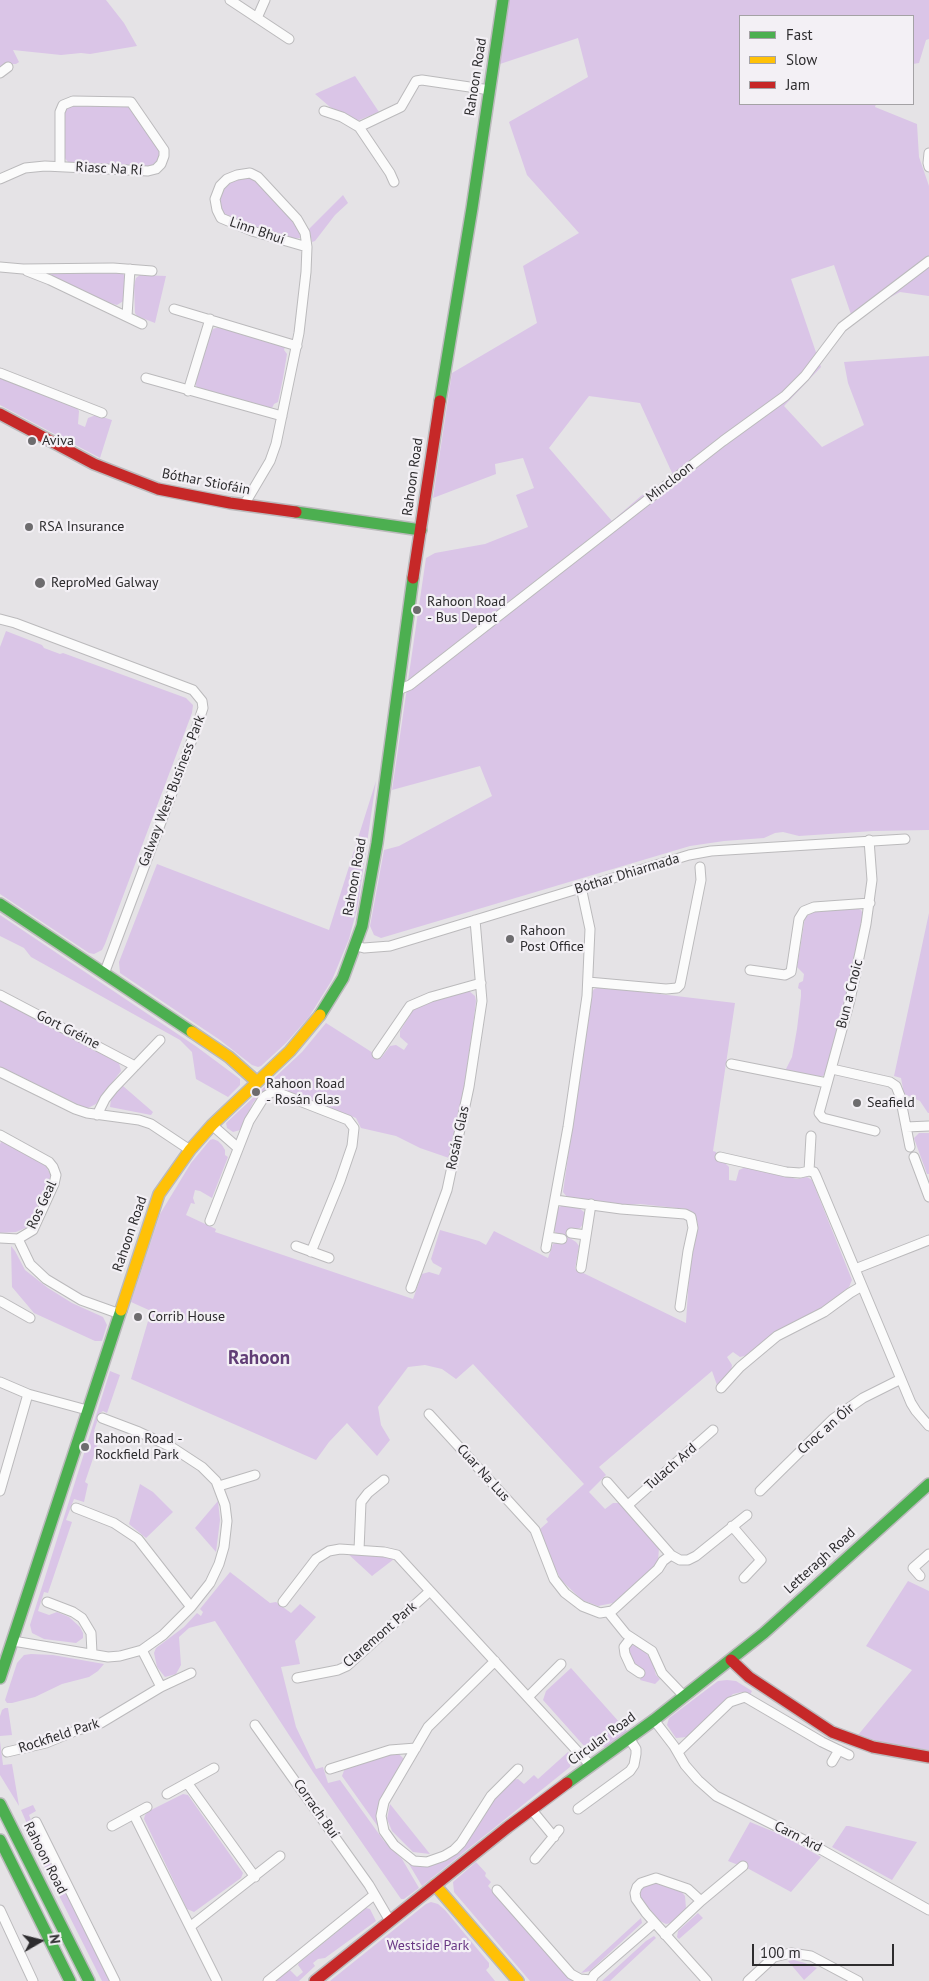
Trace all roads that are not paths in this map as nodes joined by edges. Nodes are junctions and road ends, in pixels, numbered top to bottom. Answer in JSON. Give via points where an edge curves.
{"nodes":[{"id":1,"x":230,"y":0,"type":"edge"},
{"id":2,"x":266,"y":0,"type":"edge"},
{"id":3,"x":503,"y":0,"type":"edge"},
{"id":4,"x":256,"y":18,"type":"junction"},
{"id":5,"x":289,"y":39,"type":"dead end"},
{"id":6,"x":8,"y":67,"type":"dead end"},
{"id":7,"x":0,"y":73,"type":"edge"},
{"id":8,"x":490,"y":90,"type":"junction"},
{"id":9,"x":324,"y":111,"type":"dead end"},
{"id":10,"x":359,"y":127,"type":"junction"},
{"id":11,"x":929,"y":153,"type":"edge"},
{"id":12,"x":60,"y":166,"type":"junction"},
{"id":13,"x":929,"y":167,"type":"edge"},
{"id":14,"x":0,"y":179,"type":"edge"},
{"id":15,"x":394,"y":182,"type":"dead end"},
{"id":16,"x":307,"y":247,"type":"junction"},
{"id":17,"x":929,"y":261,"type":"edge"},
{"id":18,"x":0,"y":267,"type":"edge"},
{"id":19,"x":23,"y":269,"type":"junction"},
{"id":20,"x":130,"y":269,"type":"junction"},
{"id":21,"x":152,"y":270,"type":"dead end"},
{"id":22,"x":174,"y":309,"type":"dead end"},
{"id":23,"x":127,"y":316,"type":"junction"},
{"id":24,"x":210,"y":319,"type":"junction"},
{"id":25,"x":142,"y":324,"type":"dead end"},
{"id":26,"x":297,"y":346,"type":"junction"},
{"id":27,"x":0,"y":373,"type":"edge"},
{"id":28,"x":146,"y":378,"type":"dead end"},
{"id":29,"x":188,"y":391,"type":"junction"},
{"id":30,"x":0,"y":414,"type":"edge"},
{"id":31,"x":102,"y":414,"type":"dead end"},
{"id":32,"x":282,"y":416,"type":"junction"},
{"id":33,"x":244,"y":505,"type":"junction"},
{"id":34,"x":420,"y":530,"type":"junction"},
{"id":35,"x":0,"y":619,"type":"edge"},
{"id":36,"x":398,"y":690,"type":"junction"},
{"id":37,"x":905,"y":839,"type":"dead end"},
{"id":38,"x":869,"y":840,"type":"junction"},
{"id":39,"x":700,"y":867,"type":"dead end"},
{"id":40,"x":581,"y":887,"type":"junction"},
{"id":41,"x":870,"y":903,"type":"junction"},
{"id":42,"x":0,"y":904,"type":"edge"},
{"id":43,"x":475,"y":920,"type":"junction"},
{"id":44,"x":356,"y":946,"type":"junction"},
{"id":45,"x":750,"y":970,"type":"dead end"},
{"id":46,"x":104,"y":974,"type":"junction"},
{"id":47,"x":588,"y":982,"type":"junction"},
{"id":48,"x":481,"y":983,"type":"junction"},
{"id":49,"x":0,"y":995,"type":"edge"},
{"id":50,"x":160,"y":1040,"type":"dead end"},
{"id":51,"x":377,"y":1054,"type":"dead end"},
{"id":52,"x":731,"y":1064,"type":"dead end"},
{"id":53,"x":135,"y":1066,"type":"junction"},
{"id":54,"x":832,"y":1069,"type":"junction"},
{"id":55,"x":0,"y":1072,"type":"edge"},
{"id":56,"x":257,"y":1082,"type":"junction"},
{"id":57,"x":827,"y":1083,"type":"junction"},
{"id":58,"x":97,"y":1115,"type":"junction"},
{"id":59,"x":212,"y":1125,"type":"junction"},
{"id":60,"x":929,"y":1126,"type":"edge"},
{"id":61,"x":906,"y":1127,"type":"junction"},
{"id":62,"x":875,"y":1131,"type":"dead end"},
{"id":63,"x":0,"y":1135,"type":"edge"},
{"id":64,"x":812,"y":1136,"type":"dead end"},
{"id":65,"x":238,"y":1147,"type":"junction"},
{"id":66,"x":910,"y":1147,"type":"dead end"},
{"id":67,"x":190,"y":1150,"type":"junction"},
{"id":68,"x":720,"y":1157,"type":"dead end"},
{"id":69,"x":914,"y":1157,"type":"dead end"},
{"id":70,"x":809,"y":1170,"type":"junction"},
{"id":71,"x":929,"y":1197,"type":"edge"},
{"id":72,"x":555,"y":1200,"type":"junction"},
{"id":73,"x":591,"y":1204,"type":"junction"},
{"id":74,"x":210,"y":1220,"type":"dead end"},
{"id":75,"x":572,"y":1233,"type":"dead end"},
{"id":76,"x":586,"y":1235,"type":"junction"},
{"id":77,"x":548,"y":1237,"type":"junction"},
{"id":78,"x":0,"y":1238,"type":"edge"},
{"id":79,"x":18,"y":1239,"type":"junction"},
{"id":80,"x":562,"y":1239,"type":"dead end"},
{"id":81,"x":929,"y":1240,"type":"edge"},
{"id":82,"x":296,"y":1246,"type":"dead end"},
{"id":83,"x":546,"y":1248,"type":"dead end"},
{"id":84,"x":311,"y":1252,"type":"junction"},
{"id":85,"x":329,"y":1258,"type":"dead end"},
{"id":86,"x":581,"y":1268,"type":"dead end"},
{"id":87,"x":855,"y":1269,"type":"junction"},
{"id":88,"x":862,"y":1286,"type":"junction"},
{"id":89,"x":411,"y":1288,"type":"dead end"},
{"id":90,"x":0,"y":1301,"type":"edge"},
{"id":91,"x":680,"y":1307,"type":"dead end"},
{"id":92,"x":120,"y":1314,"type":"junction"},
{"id":93,"x":30,"y":1318,"type":"dead end"},
{"id":94,"x":901,"y":1379,"type":"junction"},
{"id":95,"x":0,"y":1382,"type":"edge"},
{"id":96,"x":721,"y":1388,"type":"dead end"},
{"id":97,"x":28,"y":1394,"type":"junction"},
{"id":98,"x":87,"y":1410,"type":"junction"},
{"id":99,"x":429,"y":1414,"type":"dead end"},
{"id":100,"x":102,"y":1418,"type":"dead end"},
{"id":101,"x":929,"y":1426,"type":"edge"},
{"id":102,"x":714,"y":1430,"type":"dead end"},
{"id":103,"x":255,"y":1475,"type":"dead end"},
{"id":104,"x":384,"y":1480,"type":"dead end"},
{"id":105,"x":607,"y":1482,"type":"dead end"},
{"id":106,"x":929,"y":1484,"type":"edge"},
{"id":107,"x":219,"y":1486,"type":"junction"},
{"id":108,"x":0,"y":1491,"type":"edge"},
{"id":109,"x":760,"y":1491,"type":"dead end"},
{"id":110,"x":628,"y":1505,"type":"junction"},
{"id":111,"x":76,"y":1508,"type":"dead end"},
{"id":112,"x":747,"y":1515,"type":"dead end"},
{"id":113,"x":732,"y":1526,"type":"junction"},
{"id":114,"x":359,"y":1550,"type":"junction"},
{"id":115,"x":671,"y":1554,"type":"junction"},
{"id":116,"x":929,"y":1554,"type":"edge"},
{"id":117,"x":920,"y":1576,"type":"dead end"},
{"id":118,"x":744,"y":1578,"type":"dead end"},
{"id":119,"x":430,"y":1591,"type":"junction"},
{"id":120,"x":46,"y":1602,"type":"dead end"},
{"id":121,"x":283,"y":1602,"type":"dead end"},
{"id":122,"x":192,"y":1607,"type":"junction"},
{"id":123,"x":609,"y":1613,"type":"junction"},
{"id":124,"x":631,"y":1638,"type":"junction"},
{"id":125,"x":14,"y":1641,"type":"junction"},
{"id":126,"x":142,"y":1650,"type":"junction"},
{"id":127,"x":92,"y":1653,"type":"junction"},
{"id":128,"x":731,"y":1660,"type":"junction"},
{"id":129,"x":495,"y":1661,"type":"junction"},
{"id":130,"x":562,"y":1664,"type":"dead end"},
{"id":131,"x":191,"y":1673,"type":"dead end"},
{"id":132,"x":640,"y":1673,"type":"dead end"},
{"id":133,"x":1,"y":1675,"type":"edge"},
{"id":134,"x":296,"y":1678,"type":"dead end"},
{"id":135,"x":161,"y":1687,"type":"junction"},
{"id":136,"x":684,"y":1696,"type":"junction"},
{"id":137,"x":528,"y":1697,"type":"junction"},
{"id":138,"x":654,"y":1720,"type":"junction"},
{"id":139,"x":255,"y":1725,"type":"dead end"},
{"id":140,"x":629,"y":1738,"type":"junction"},
{"id":141,"x":416,"y":1748,"type":"junction"},
{"id":142,"x":839,"y":1750,"type":"junction"},
{"id":143,"x":7,"y":1752,"type":"dead end"},
{"id":144,"x":678,"y":1752,"type":"junction"},
{"id":145,"x":849,"y":1755,"type":"dead end"},
{"id":146,"x":929,"y":1757,"type":"edge"},
{"id":147,"x":832,"y":1762,"type":"dead end"},
{"id":148,"x":591,"y":1766,"type":"junction"},
{"id":149,"x":214,"y":1768,"type":"dead end"},
{"id":150,"x":330,"y":1769,"type":"dead end"},
{"id":151,"x":518,"y":1769,"type":"dead end"},
{"id":152,"x":188,"y":1784,"type":"junction"},
{"id":153,"x":167,"y":1794,"type":"dead end"},
{"id":154,"x":0,"y":1804,"type":"edge"},
{"id":155,"x":147,"y":1807,"type":"dead end"},
{"id":156,"x":531,"y":1809,"type":"junction"},
{"id":157,"x":578,"y":1809,"type":"dead end"},
{"id":158,"x":134,"y":1815,"type":"junction"},
{"id":159,"x":36,"y":1822,"type":"dead end"},
{"id":160,"x":112,"y":1826,"type":"dead end"},
{"id":161,"x":45,"y":1839,"type":"junction"},
{"id":162,"x":0,"y":1840,"type":"edge"},
{"id":163,"x":36,"y":1843,"type":"dead end"},
{"id":164,"x":280,"y":1856,"type":"dead end"},
{"id":165,"x":535,"y":1859,"type":"dead end"},
{"id":166,"x":743,"y":1866,"type":"dead end"},
{"id":167,"x":255,"y":1877,"type":"junction"},
{"id":168,"x":435,"y":1884,"type":"junction"},
{"id":169,"x":497,"y":1890,"type":"dead end"},
{"id":170,"x":374,"y":1895,"type":"junction"},
{"id":171,"x":701,"y":1901,"type":"junction"},
{"id":172,"x":0,"y":1910,"type":"edge"},
{"id":173,"x":929,"y":1910,"type":"edge"},
{"id":174,"x":390,"y":1921,"type":"junction"},
{"id":175,"x":654,"y":1923,"type":"junction"},
{"id":176,"x":191,"y":1926,"type":"junction"},
{"id":177,"x":665,"y":1935,"type":"junction"},
{"id":178,"x":33,"y":1981,"type":"edge"},
{"id":179,"x":70,"y":1981,"type":"edge"},
{"id":180,"x":90,"y":1981,"type":"edge"},
{"id":181,"x":116,"y":1981,"type":"edge"},
{"id":182,"x":217,"y":1981,"type":"edge"},
{"id":183,"x":268,"y":1981,"type":"edge"},
{"id":184,"x":315,"y":1981,"type":"edge"},
{"id":185,"x":518,"y":1981,"type":"edge"},
{"id":186,"x":591,"y":1981,"type":"edge"},
{"id":187,"x":707,"y":1981,"type":"edge"},
{"id":188,"x":748,"y":1981,"type":"edge"},
{"id":189,"x":858,"y":1981,"type":"edge"}],
"edges":[{"from":1,"to":4,"type":"street"},
{"from":2,"to":4,"type":"street"},
{"from":3,"to":8,"type":"street","name":"Rahoon Road"},
{"from":4,"to":5,"type":"street"},
{"from":6,"to":7,"type":"street"},
{"from":8,"to":10,"type":"street","via":[[416,81],[401,107]]},
{"from":8,"to":34,"type":"street","name":"Rahoon Road"},
{"from":9,"to":10,"type":"street"},
{"from":10,"to":15,"type":"street"},
{"from":11,"to":13,"type":"street"},
{"from":12,"to":12,"type":"street","name":"Riasc Na Rí","via":[[148,171],[161,164],[164,150],[131,102],[73,101],[63,106],[60,112]]},
{"from":12,"to":14,"type":"street","name":"Riasc Na Rí","via":[[31,167]]},
{"from":16,"to":16,"type":"street","name":"Linn Bhuí","via":[[305,233],[297,219],[258,177],[250,173],[237,174],[220,186],[215,199],[221,218]]},
{"from":16,"to":26,"type":"street","name":"Linn Bhuí"},
{"from":17,"to":36,"type":"street","name":"Mincloon","via":[[842,327],[805,376],[785,396],[410,685]]},
{"from":18,"to":19,"type":"street"},
{"from":19,"to":20,"type":"street"},
{"from":19,"to":23,"type":"street"},
{"from":20,"to":21,"type":"street"},
{"from":20,"to":23,"type":"street"},
{"from":22,"to":24,"type":"street"},
{"from":23,"to":25,"type":"street"},
{"from":24,"to":26,"type":"street"},
{"from":24,"to":29,"type":"street"},
{"from":26,"to":32,"type":"street","name":"Linn Bhuí"},
{"from":27,"to":31,"type":"street"},
{"from":28,"to":29,"type":"street"},
{"from":29,"to":32,"type":"street"},
{"from":30,"to":33,"type":"street","name":"Bóthar Stiofáin","via":[[94,464],[142,483],[191,497]]},
{"from":32,"to":33,"type":"street","name":"Linn Bhuí","via":[[270,461]]},
{"from":33,"to":34,"type":"street","name":"Bóthar Stiofáin"},
{"from":34,"to":36,"type":"street","name":"Rahoon Road"},
{"from":35,"to":46,"type":"street","name":"Galway West Business Park","via":[[193,690],[202,701],[198,722]]},
{"from":36,"to":44,"type":"street","name":"Rahoon Road","via":[[367,906]]},
{"from":37,"to":38,"type":"street","name":"Bóthar Dhiarmada"},
{"from":38,"to":40,"type":"street","name":"Bóthar Dhiarmada","via":[[711,851]]},
{"from":38,"to":41,"type":"street","name":"Bun a Cnoic"},
{"from":39,"to":47,"type":"street","via":[[701,880],[680,985],[666,989]]},
{"from":40,"to":43,"type":"street","name":"Bóthar Dhiarmada"},
{"from":40,"to":47,"type":"street","via":[[590,929]]},
{"from":41,"to":45,"type":"street","via":[[806,909],[799,919],[791,972],[785,975]]},
{"from":41,"to":54,"type":"street","name":"Bun a Cnoic"},
{"from":42,"to":46,"type":"street"},
{"from":43,"to":44,"type":"street","name":"Bóthar Dhiarmada","via":[[390,946]]},
{"from":43,"to":48,"type":"street","name":"Rosán Glas"},
{"from":44,"to":56,"type":"street","name":"Rahoon Road","via":[[336,990],[310,1028]]},
{"from":46,"to":56,"type":"street","via":[[220,1052]]},
{"from":47,"to":72,"type":"street"},
{"from":48,"to":51,"type":"street","via":[[410,1006]]},
{"from":48,"to":89,"type":"street","name":"Rosán Glas","via":[[480,1017],[469,1087],[447,1190]]},
{"from":49,"to":53,"type":"street","name":"Gort Gréine"},
{"from":50,"to":53,"type":"street"},
{"from":52,"to":57,"type":"street"},
{"from":53,"to":58,"type":"street","via":[[105,1099]]},
{"from":54,"to":57,"type":"street","name":"Bun a Cnoic"},
{"from":54,"to":61,"type":"street","via":[[893,1083],[900,1096]]},
{"from":55,"to":58,"type":"street","via":[[75,1110]]},
{"from":56,"to":59,"type":"street","name":"Rahoon Road"},
{"from":57,"to":62,"type":"street","name":"Bun a Cnoic","via":[[819,1115]]},
{"from":58,"to":67,"type":"street","via":[[146,1122]]},
{"from":59,"to":65,"type":"street"},
{"from":59,"to":67,"type":"street","name":"Rahoon Road"},
{"from":60,"to":61,"type":"street"},
{"from":61,"to":66,"type":"street"},
{"from":63,"to":79,"type":"street","name":"Ros Geal","via":[[49,1162],[55,1171],[54,1184],[33,1230]]},
{"from":64,"to":70,"type":"street"},
{"from":65,"to":74,"type":"street"},
{"from":65,"to":84,"type":"street","via":[[260,1102],[272,1092],[351,1123],[354,1135],[350,1154]]},
{"from":67,"to":92,"type":"street","name":"Rahoon Road","via":[[154,1206]]},
{"from":68,"to":70,"type":"street","via":[[786,1172]]},
{"from":69,"to":71,"type":"street"},
{"from":70,"to":87,"type":"street","via":[[816,1176]]},
{"from":72,"to":73,"type":"street"},
{"from":72,"to":77,"type":"street"},
{"from":73,"to":76,"type":"street"},
{"from":73,"to":91,"type":"street","via":[[691,1217],[693,1228]]},
{"from":75,"to":76,"type":"street"},
{"from":76,"to":86,"type":"street"},
{"from":77,"to":80,"type":"street"},
{"from":77,"to":83,"type":"street"},
{"from":78,"to":79,"type":"street","name":"Ros Geal"},
{"from":79,"to":92,"type":"street","name":"Ros Geal","via":[[30,1264],[46,1279],[81,1300]]},
{"from":81,"to":87,"type":"street"},
{"from":82,"to":84,"type":"street"},
{"from":84,"to":85,"type":"street"},
{"from":87,"to":88,"type":"street"},
{"from":88,"to":94,"type":"street"},
{"from":88,"to":96,"type":"street","via":[[824,1312],[776,1336]]},
{"from":90,"to":93,"type":"street"},
{"from":92,"to":98,"type":"street","name":"Rahoon Road"},
{"from":94,"to":101,"type":"street","via":[[916,1412]]},
{"from":94,"to":109,"type":"street","name":"Cnoc an Óir","via":[[863,1398],[833,1419]]},
{"from":95,"to":97,"type":"street"},
{"from":97,"to":98,"type":"street"},
{"from":97,"to":108,"type":"street"},
{"from":98,"to":125,"type":"street","name":"Rahoon Road"},
{"from":99,"to":123,"type":"street","name":"Cuar Na Lus","via":[[536,1532],[550,1571],[565,1594],[589,1609]]},
{"from":100,"to":107,"type":"street","via":[[173,1448],[202,1467]]},
{"from":102,"to":110,"type":"street","name":"Tulach Ard"},
{"from":103,"to":107,"type":"street"},
{"from":104,"to":114,"type":"street","via":[[361,1502]]},
{"from":105,"to":110,"type":"street"},
{"from":106,"to":128,"type":"street","name":"Letteragh Road"},
{"from":107,"to":122,"type":"street","via":[[227,1521],[224,1547],[213,1577]]},
{"from":110,"to":115,"type":"street"},
{"from":111,"to":122,"type":"street","via":[[114,1523],[138,1539]]},
{"from":112,"to":113,"type":"street"},
{"from":113,"to":115,"type":"street","via":[[690,1559],[680,1560]]},
{"from":113,"to":118,"type":"street","via":[[761,1560]]},
{"from":114,"to":119,"type":"street","via":[[397,1556]]},
{"from":114,"to":121,"type":"street","via":[[336,1549],[322,1554]]},
{"from":115,"to":123,"type":"street"},
{"from":116,"to":117,"type":"street","via":[[913,1568]]},
{"from":119,"to":129,"type":"street"},
{"from":119,"to":134,"type":"street","name":"Claremont Park","via":[[347,1666]]},
{"from":120,"to":127,"type":"street","via":[[82,1618],[91,1633]]},
{"from":122,"to":126,"type":"street"},
{"from":123,"to":124,"type":"street"},
{"from":124,"to":132,"type":"street","via":[[624,1654],[631,1667]]},
{"from":124,"to":136,"type":"street","via":[[652,1651],[662,1672]]},
{"from":125,"to":127,"type":"street"},
{"from":125,"to":133,"type":"street","name":"Rahoon Road"},
{"from":126,"to":127,"type":"street","via":[[120,1656]]},
{"from":126,"to":135,"type":"street"},
{"from":128,"to":136,"type":"street","name":"Circular Road"},
{"from":128,"to":146,"type":"street","via":[[749,1677],[832,1732],[873,1747]]},
{"from":129,"to":137,"type":"street"},
{"from":129,"to":141,"type":"street","via":[[430,1723]]},
{"from":130,"to":137,"type":"street"},
{"from":131,"to":135,"type":"street","name":"Rockfield Park"},
{"from":135,"to":143,"type":"street","name":"Rockfield Park","via":[[101,1723],[46,1743]]},
{"from":136,"to":138,"type":"street","name":"Circular Road"},
{"from":137,"to":148,"type":"street"},
{"from":138,"to":140,"type":"street","name":"Circular Road"},
{"from":138,"to":144,"type":"street","name":"Carn Ard"},
{"from":139,"to":170,"type":"street","name":"Corrach Buí"},
{"from":140,"to":148,"type":"street","name":"Circular Road"},
{"from":140,"to":157,"type":"street","via":[[636,1754],[630,1771]]},
{"from":141,"to":150,"type":"street","via":[[390,1750]]},
{"from":141,"to":151,"type":"street","via":[[386,1798],[381,1816],[384,1831],[391,1841],[418,1862],[435,1860],[458,1847],[491,1796]]},
{"from":142,"to":144,"type":"street","via":[[742,1698],[730,1702]]},
{"from":142,"to":145,"type":"street"},
{"from":142,"to":147,"type":"street"},
{"from":144,"to":173,"type":"street","name":"Carn Ard","via":[[698,1780],[722,1800],[806,1841]]},
{"from":148,"to":156,"type":"street","name":"Circular Road"},
{"from":149,"to":152,"type":"street"},
{"from":152,"to":153,"type":"street"},
{"from":152,"to":167,"type":"street"},
{"from":154,"to":180,"type":"street","name":"Rahoon Road"},
{"from":155,"to":158,"type":"street"},
{"from":156,"to":165,"type":"street","via":[[557,1834]]},
{"from":156,"to":168,"type":"street","name":"Circular Road"},
{"from":158,"to":160,"type":"street"},
{"from":158,"to":176,"type":"street"},
{"from":159,"to":161,"type":"street"},
{"from":161,"to":163,"type":"street"},
{"from":161,"to":181,"type":"street"},
{"from":162,"to":179,"type":"street"},
{"from":164,"to":167,"type":"street"},
{"from":166,"to":171,"type":"street"},
{"from":167,"to":176,"type":"street"},
{"from":168,"to":174,"type":"street","name":"Circular Road"},
{"from":168,"to":185,"type":"street"},
{"from":169,"to":186,"type":"street","via":[[571,1974]]},
{"from":170,"to":174,"type":"street","name":"Corrach Buí"},
{"from":170,"to":183,"type":"street"},
{"from":171,"to":175,"type":"street","via":[[688,1889],[656,1878],[646,1880],[639,1885],[636,1899]]},
{"from":171,"to":177,"type":"street"},
{"from":172,"to":178,"type":"street"},
{"from":174,"to":184,"type":"street","name":"Circular Road"},
{"from":175,"to":177,"type":"street"},
{"from":175,"to":186,"type":"street"},
{"from":176,"to":182,"type":"street"},
{"from":177,"to":187,"type":"street"},
{"from":188,"to":189,"type":"street","via":[[774,1957],[791,1953],[816,1958]]}]}
